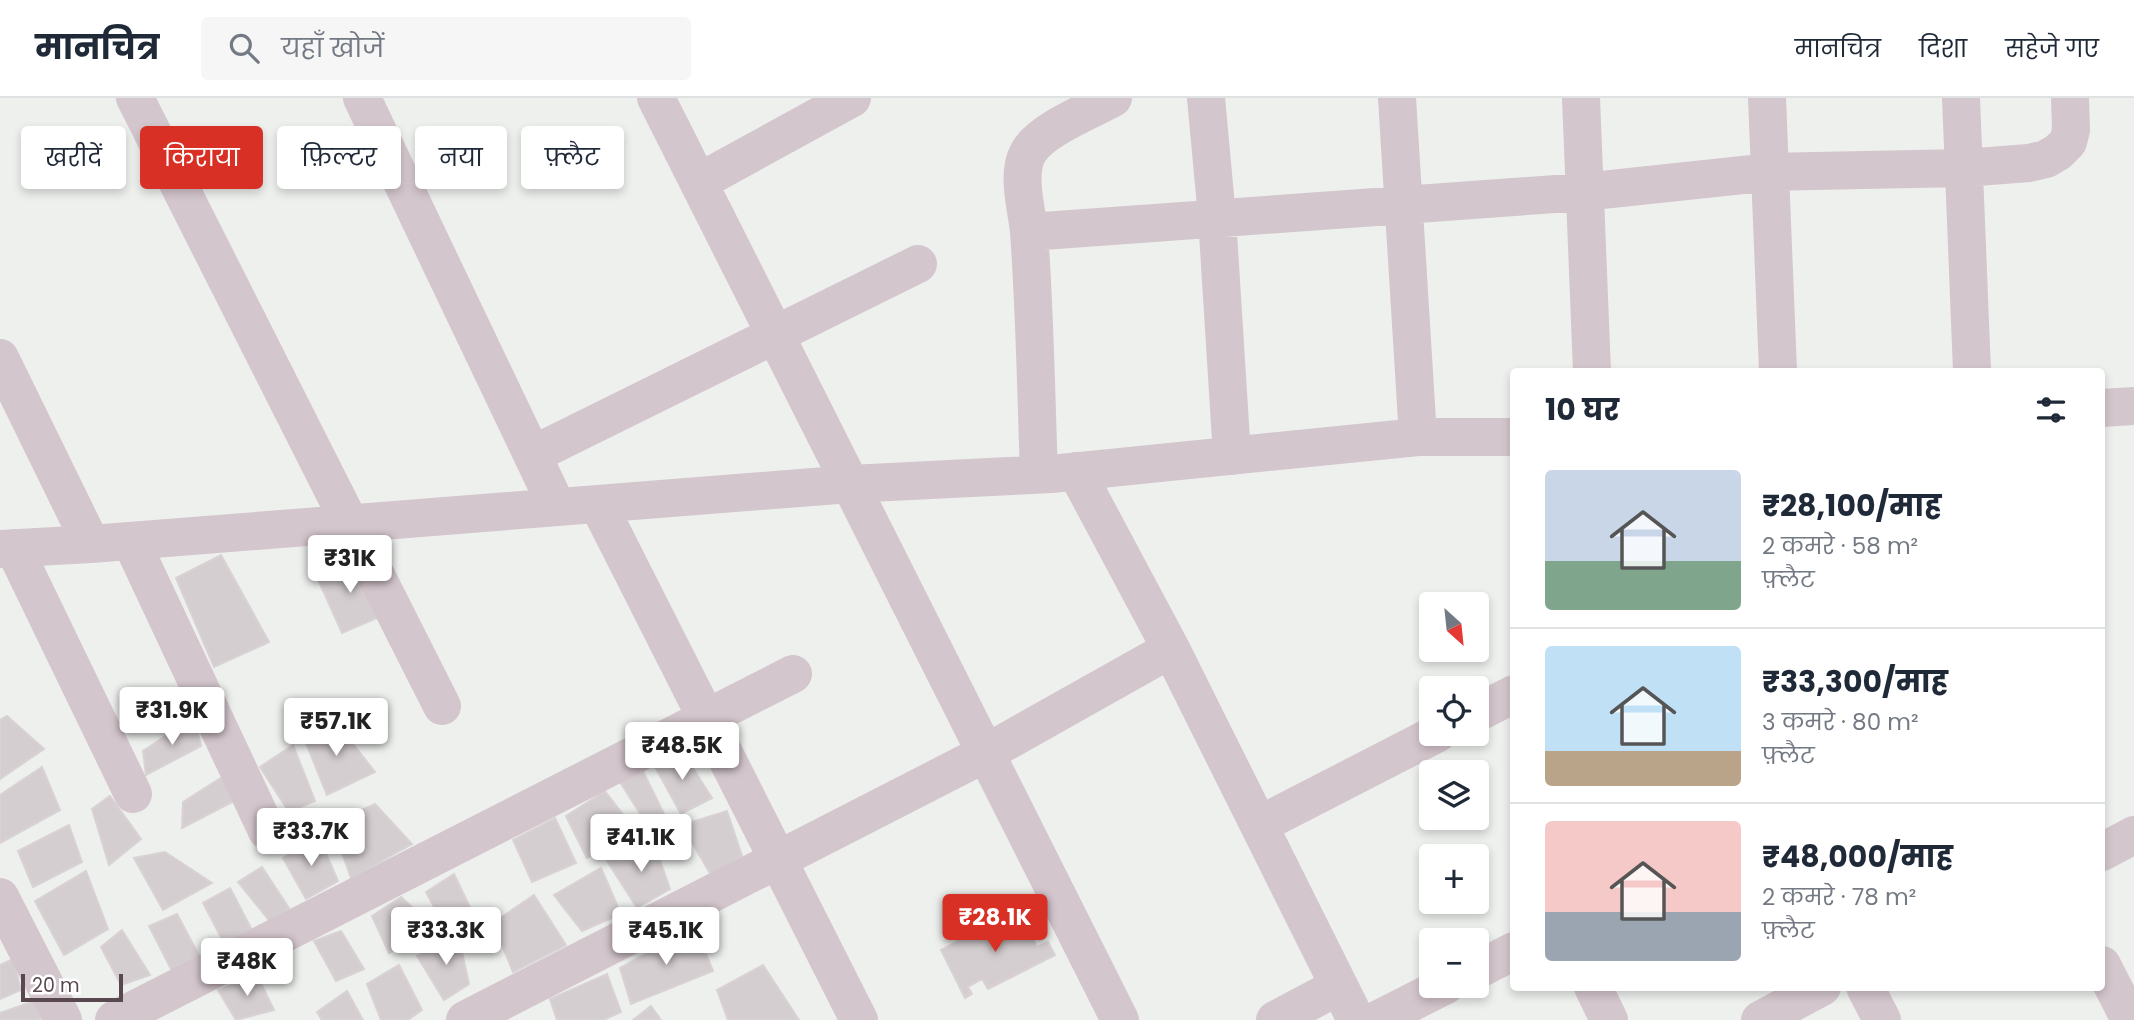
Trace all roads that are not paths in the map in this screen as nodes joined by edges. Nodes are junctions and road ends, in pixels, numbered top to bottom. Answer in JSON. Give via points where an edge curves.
{"nodes":[{"id":1,"x":135,"y":98,"type":"edge"},
{"id":2,"x":656,"y":98,"type":"edge"},
{"id":3,"x":852,"y":98,"type":"edge"},
{"id":4,"x":1113,"y":98,"type":"edge"},
{"id":5,"x":1206,"y":98,"type":"edge"},
{"id":6,"x":1397,"y":98,"type":"edge"},
{"id":7,"x":1581,"y":98,"type":"edge"},
{"id":8,"x":1767,"y":98,"type":"edge"},
{"id":9,"x":1961,"y":98,"type":"edge"},
{"id":10,"x":2070,"y":98,"type":"edge"},
{"id":11,"x":364,"y":99,"type":"edge"},
{"id":12,"x":1964,"y":168,"type":"junction"},
{"id":13,"x":1771,"y":172,"type":"junction"},
{"id":14,"x":699,"y":182,"type":"junction"},
{"id":15,"x":1583,"y":192,"type":"junction"},
{"id":16,"x":1404,"y":205,"type":"junction"},
{"id":17,"x":1217,"y":217,"type":"junction"},
{"id":18,"x":1029,"y":232,"type":"junction"},
{"id":19,"x":918,"y":264,"type":"dead end"},
{"id":20,"x":775,"y":334,"type":"junction"},
{"id":21,"x":0,"y":358,"type":"edge"},
{"id":22,"x":1592,"y":368,"type":"edge"},
{"id":23,"x":1778,"y":368,"type":"edge"},
{"id":24,"x":1972,"y":368,"type":"edge"},
{"id":25,"x":2134,"y":406,"type":"edge"},
{"id":26,"x":2105,"y":408,"type":"edge"},
{"id":27,"x":1418,"y":437,"type":"junction"},
{"id":28,"x":1510,"y":437,"type":"edge"},
{"id":29,"x":531,"y":455,"type":"junction"},
{"id":30,"x":1232,"y":456,"type":"junction"},
{"id":31,"x":1058,"y":473,"type":"junction"},
{"id":32,"x":850,"y":484,"type":"junction"},
{"id":33,"x":598,"y":504,"type":"junction"},
{"id":34,"x":557,"y":507,"type":"junction"},
{"id":35,"x":349,"y":524,"type":"junction"},
{"id":36,"x":131,"y":541,"type":"junction"},
{"id":37,"x":91,"y":544,"type":"junction"},
{"id":38,"x":7,"y":549,"type":"edge"},
{"id":39,"x":1171,"y":649,"type":"junction"},
{"id":40,"x":793,"y":674,"type":"dead end"},
{"id":41,"x":1510,"y":696,"type":"edge"},
{"id":42,"x":442,"y":706,"type":"dead end"},
{"id":43,"x":1489,"y":707,"type":"edge"},
{"id":44,"x":707,"y":718,"type":"junction"},
{"id":45,"x":1419,"y":743,"type":"edge"},
{"id":46,"x":986,"y":753,"type":"junction"},
{"id":47,"x":132,"y":794,"type":"dead end"},
{"id":48,"x":1259,"y":825,"type":"junction"},
{"id":49,"x":267,"y":831,"type":"dead end"},
{"id":50,"x":2134,"y":835,"type":"edge"},
{"id":51,"x":2105,"y":850,"type":"edge"},
{"id":52,"x":778,"y":859,"type":"junction"},
{"id":53,"x":0,"y":897,"type":"edge"},
{"id":54,"x":1510,"y":953,"type":"edge"},
{"id":55,"x":1489,"y":964,"type":"edge"},
{"id":56,"x":2105,"y":971,"type":"edge"},
{"id":57,"x":1339,"y":986,"type":"junction"},
{"id":58,"x":1595,"y":991,"type":"edge"},
{"id":59,"x":1814,"y":991,"type":"edge"},
{"id":60,"x":1867,"y":991,"type":"edge"},
{"id":61,"x":1420,"y":998,"type":"edge"},
{"id":62,"x":63,"y":1020,"type":"edge"},
{"id":63,"x":114,"y":1020,"type":"edge"},
{"id":64,"x":465,"y":1020,"type":"edge"},
{"id":65,"x":859,"y":1020,"type":"edge"},
{"id":66,"x":1120,"y":1020,"type":"edge"},
{"id":67,"x":1275,"y":1020,"type":"edge"},
{"id":68,"x":1356,"y":1020,"type":"edge"},
{"id":69,"x":1377,"y":1020,"type":"edge"},
{"id":70,"x":1609,"y":1020,"type":"edge"},
{"id":71,"x":1759,"y":1020,"type":"edge"},
{"id":72,"x":1882,"y":1020,"type":"edge"},
{"id":73,"x":2130,"y":1020,"type":"edge"}],
"edges":[{"from":1,"to":35,"type":"street"},
{"from":2,"to":14,"type":"street"},
{"from":3,"to":14,"type":"street"},
{"from":4,"to":18,"type":"street","via":[[1039,139],[1028,152],[1023,179]]},
{"from":5,"to":17,"type":"street"},
{"from":6,"to":16,"type":"street"},
{"from":7,"to":15,"type":"street"},
{"from":8,"to":13,"type":"street"},
{"from":9,"to":12,"type":"street"},
{"from":10,"to":12,"type":"street","via":[[2071,130],[2068,142],[2058,152],[2029,163]]},
{"from":11,"to":29,"type":"street"},
{"from":12,"to":13,"type":"street"},
{"from":12,"to":24,"type":"street"},
{"from":13,"to":15,"type":"street"},
{"from":13,"to":23,"type":"street"},
{"from":14,"to":20,"type":"street"},
{"from":15,"to":16,"type":"street"},
{"from":15,"to":22,"type":"street"},
{"from":16,"to":17,"type":"street"},
{"from":16,"to":27,"type":"street"},
{"from":17,"to":18,"type":"street"},
{"from":17,"to":30,"type":"street"},
{"from":18,"to":31,"type":"street"},
{"from":19,"to":20,"type":"street"},
{"from":20,"to":29,"type":"street"},
{"from":20,"to":32,"type":"street"},
{"from":21,"to":37,"type":"street"},
{"from":25,"to":26,"type":"street"},
{"from":27,"to":28,"type":"street"},
{"from":27,"to":30,"type":"street"},
{"from":29,"to":34,"type":"street"},
{"from":30,"to":31,"type":"street"},
{"from":31,"to":32,"type":"street"},
{"from":31,"to":39,"type":"street"},
{"from":32,"to":33,"type":"street"},
{"from":32,"to":46,"type":"street"},
{"from":33,"to":34,"type":"street"},
{"from":33,"to":44,"type":"street"},
{"from":34,"to":35,"type":"street"},
{"from":35,"to":36,"type":"street"},
{"from":35,"to":42,"type":"street"},
{"from":36,"to":37,"type":"street"},
{"from":36,"to":49,"type":"street"},
{"from":37,"to":38,"type":"street"},
{"from":38,"to":47,"type":"street"},
{"from":39,"to":46,"type":"street"},
{"from":39,"to":48,"type":"street"},
{"from":40,"to":44,"type":"street"},
{"from":41,"to":43,"type":"street"},
{"from":44,"to":52,"type":"street"},
{"from":44,"to":63,"type":"street"},
{"from":45,"to":48,"type":"street"},
{"from":46,"to":52,"type":"street"},
{"from":46,"to":66,"type":"street"},
{"from":48,"to":57,"type":"street"},
{"from":50,"to":51,"type":"street"},
{"from":52,"to":64,"type":"street"},
{"from":52,"to":65,"type":"street"},
{"from":53,"to":62,"type":"street"},
{"from":54,"to":55,"type":"street"},
{"from":56,"to":73,"type":"street"},
{"from":57,"to":67,"type":"street"},
{"from":57,"to":68,"type":"street"},
{"from":58,"to":70,"type":"street"},
{"from":59,"to":71,"type":"street"},
{"from":60,"to":72,"type":"street"},
{"from":61,"to":69,"type":"street"}]}
